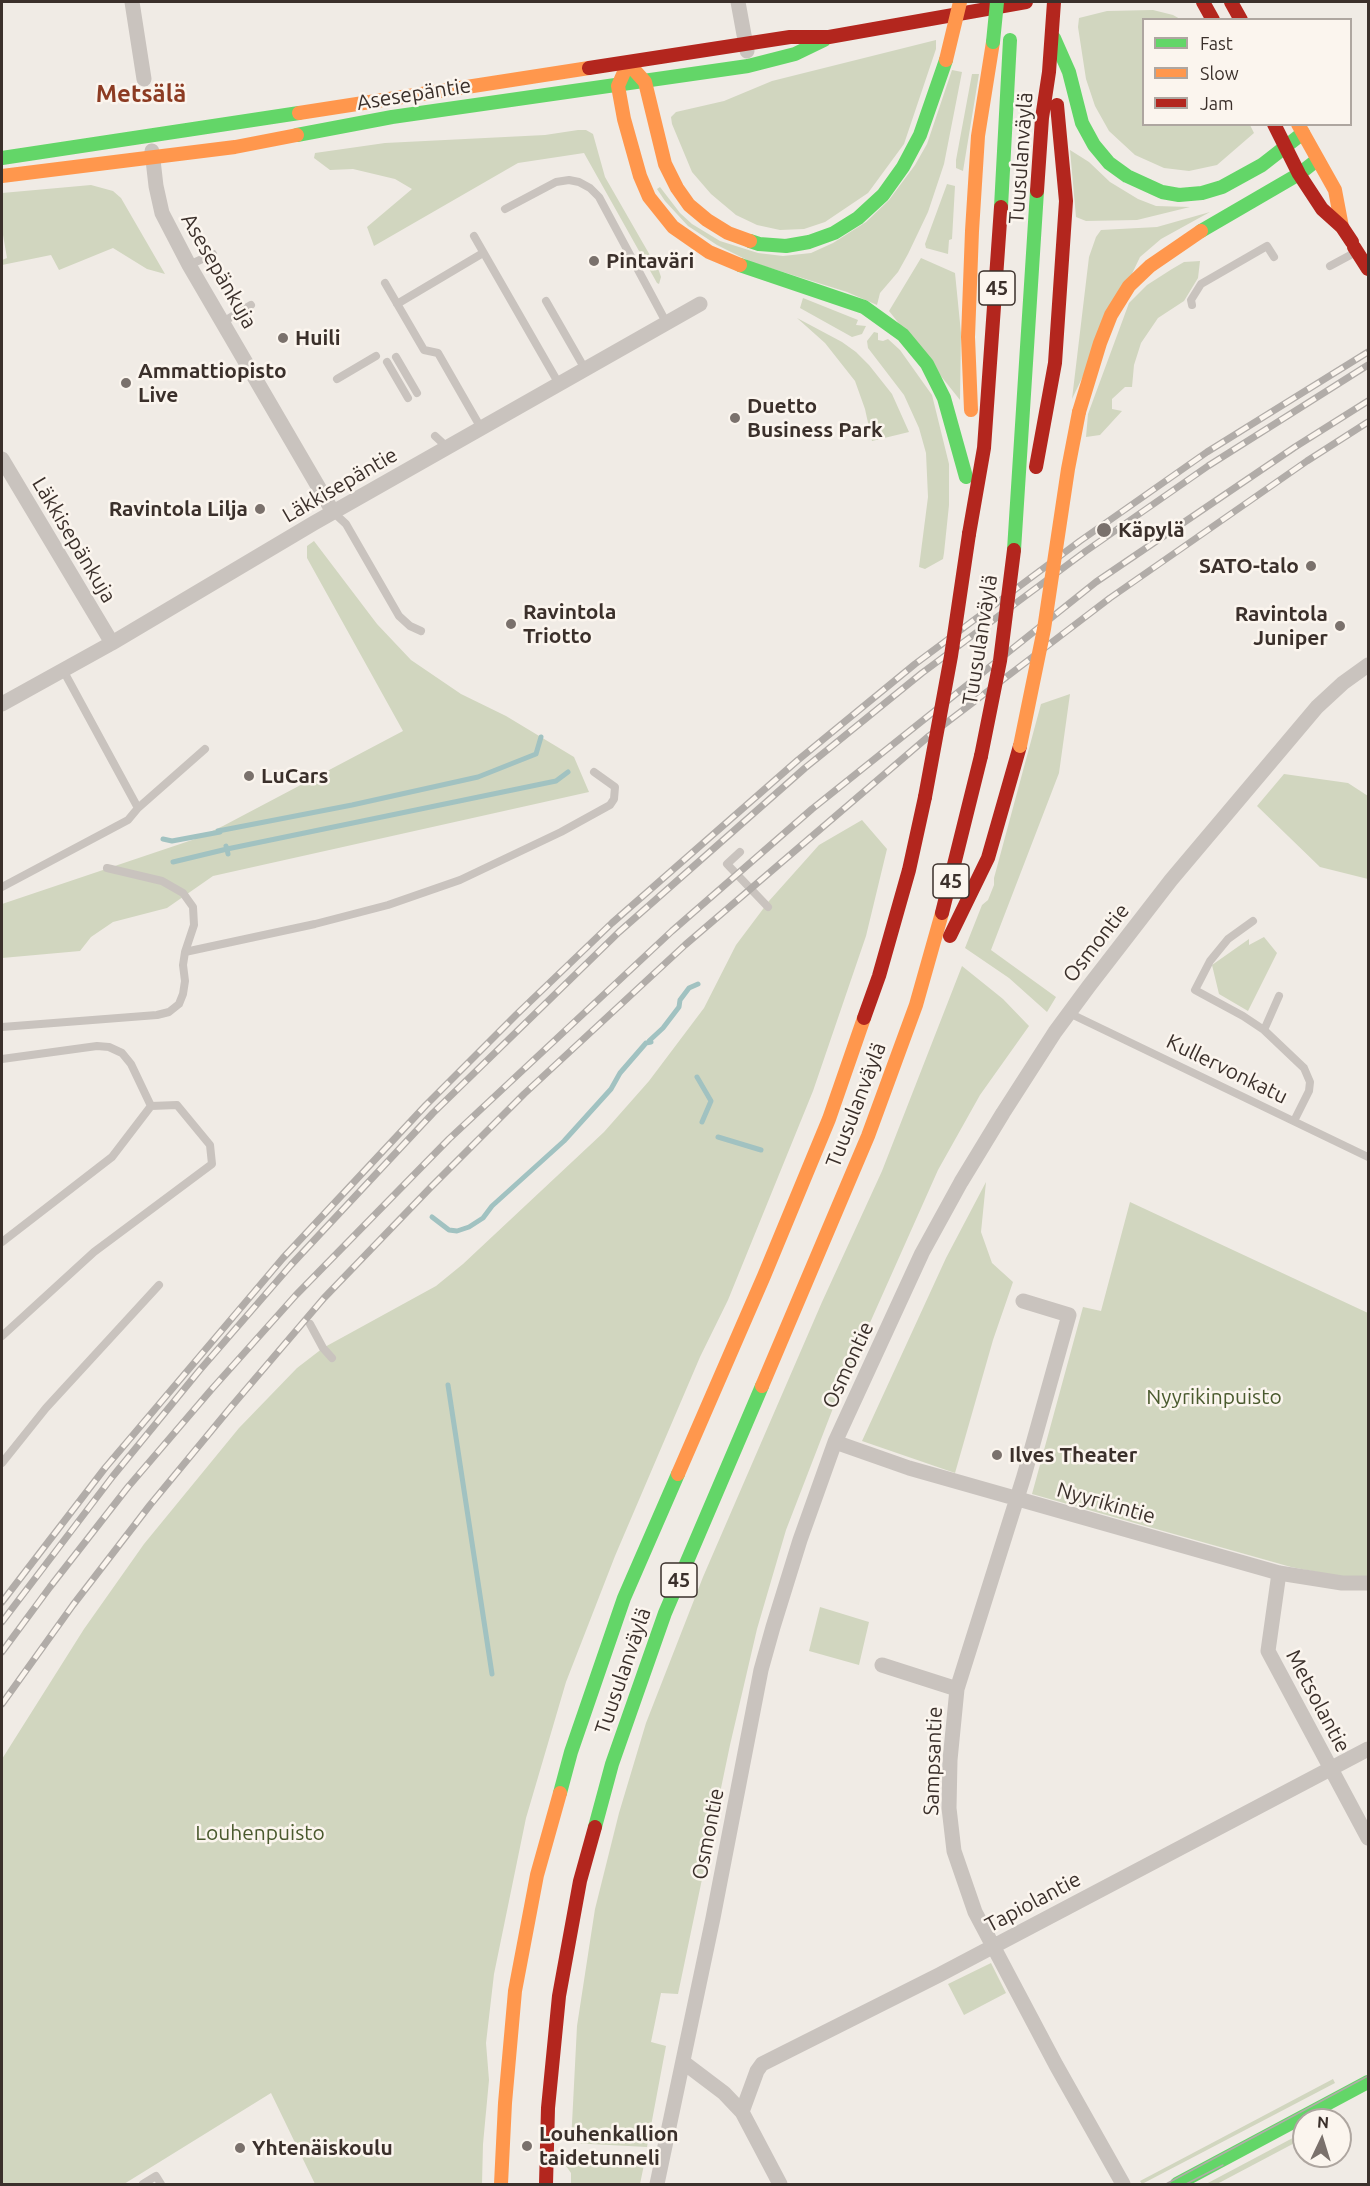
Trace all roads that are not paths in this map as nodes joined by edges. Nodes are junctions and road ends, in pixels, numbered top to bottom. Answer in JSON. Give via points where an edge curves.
{"nodes":[{"id":1,"x":132,"y":2,"type":"edge"},
{"id":2,"x":738,"y":2,"type":"edge"},
{"id":3,"x":960,"y":2,"type":"edge"},
{"id":4,"x":997,"y":2,"type":"edge"},
{"id":5,"x":1010,"y":2,"type":"edge"},
{"id":6,"x":1026,"y":2,"type":"edge"},
{"id":7,"x":1054,"y":2,"type":"edge"},
{"id":8,"x":1203,"y":2,"type":"edge"},
{"id":9,"x":1231,"y":2,"type":"edge"},
{"id":10,"x":1212,"y":18,"type":"edge"},
{"id":11,"x":1240,"y":18,"type":"edge"},
{"id":12,"x":1052,"y":34,"type":"junction"},
{"id":13,"x":829,"y":37,"type":"junction"},
{"id":14,"x":746,"y":45,"type":"junction"},
{"id":15,"x":628,"y":63,"type":"junction"},
{"id":16,"x":748,"y":66,"type":"junction"},
{"id":17,"x":1049,"y":72,"type":"junction"},
{"id":18,"x":144,"y":79,"type":"dead end"},
{"id":19,"x":645,"y":82,"type":"junction"},
{"id":20,"x":618,"y":86,"type":"junction"},
{"id":21,"x":1275,"y":126,"type":"edge"},
{"id":22,"x":1301,"y":129,"type":"edge"},
{"id":23,"x":151,"y":135,"type":"junction"},
{"id":24,"x":1286,"y":147,"type":"junction"},
{"id":25,"x":2,"y":158,"type":"edge"},
{"id":26,"x":153,"y":159,"type":"junction"},
{"id":27,"x":1317,"y":160,"type":"junction"},
{"id":28,"x":1299,"y":174,"type":"junction"},
{"id":29,"x":2,"y":176,"type":"edge"},
{"id":30,"x":505,"y":209,"type":"dead end"},
{"id":31,"x":1342,"y":227,"type":"junction"},
{"id":32,"x":474,"y":236,"type":"dead end"},
{"id":33,"x":1356,"y":249,"type":"junction"},
{"id":34,"x":483,"y":253,"type":"junction"},
{"id":35,"x":213,"y":254,"type":"dead end"},
{"id":36,"x":1274,"y":257,"type":"dead end"},
{"id":37,"x":189,"y":265,"type":"junction"},
{"id":38,"x":1330,"y":266,"type":"dead end"},
{"id":39,"x":1368,"y":269,"type":"edge"},
{"id":40,"x":385,"y":283,"type":"dead end"},
{"id":41,"x":546,"y":301,"type":"dead end"},
{"id":42,"x":251,"y":304,"type":"dead end"},
{"id":43,"x":397,"y":304,"type":"junction"},
{"id":44,"x":700,"y":304,"type":"dead end"},
{"id":45,"x":1192,"y":305,"type":"dead end"},
{"id":46,"x":223,"y":322,"type":"junction"},
{"id":47,"x":666,"y":322,"type":"junction"},
{"id":48,"x":376,"y":356,"type":"dead end"},
{"id":49,"x":396,"y":357,"type":"dead end"},
{"id":50,"x":387,"y":362,"type":"dead end"},
{"id":51,"x":585,"y":369,"type":"junction"},
{"id":52,"x":337,"y":379,"type":"dead end"},
{"id":53,"x":559,"y":384,"type":"junction"},
{"id":54,"x":417,"y":393,"type":"dead end"},
{"id":55,"x":408,"y":398,"type":"dead end"},
{"id":56,"x":970,"y":419,"type":"dead end"},
{"id":57,"x":481,"y":428,"type":"junction"},
{"id":58,"x":435,"y":436,"type":"dead end"},
{"id":59,"x":969,"y":442,"type":"dead end"},
{"id":60,"x":448,"y":447,"type":"junction"},
{"id":61,"x":2,"y":459,"type":"edge"},
{"id":62,"x":966,"y":477,"type":"junction"},
{"id":63,"x":333,"y":512,"type":"junction"},
{"id":64,"x":969,"y":534,"type":"junction"},
{"id":65,"x":1014,"y":550,"type":"junction"},
{"id":66,"x":422,"y":631,"type":"dead end"},
{"id":67,"x":112,"y":643,"type":"junction"},
{"id":68,"x":1368,"y":665,"type":"edge"},
{"id":69,"x":63,"y":670,"type":"junction"},
{"id":70,"x":2,"y":704,"type":"edge"},
{"id":71,"x":205,"y":748,"type":"dead end"},
{"id":72,"x":594,"y":772,"type":"dead end"},
{"id":73,"x":138,"y":808,"type":"junction"},
{"id":74,"x":740,"y":852,"type":"dead end"},
{"id":75,"x":107,"y":868,"type":"dead end"},
{"id":76,"x":2,"y":887,"type":"edge"},
{"id":77,"x":768,"y":907,"type":"dead end"},
{"id":78,"x":1253,"y":921,"type":"dead end"},
{"id":79,"x":185,"y":952,"type":"junction"},
{"id":80,"x":1280,"y":996,"type":"dead end"},
{"id":81,"x":916,"y":1005,"type":"junction"},
{"id":82,"x":1069,"y":1013,"type":"junction"},
{"id":83,"x":2,"y":1028,"type":"edge"},
{"id":84,"x":1264,"y":1030,"type":"junction"},
{"id":85,"x":2,"y":1059,"type":"edge"},
{"id":86,"x":151,"y":1106,"type":"junction"},
{"id":87,"x":1294,"y":1121,"type":"junction"},
{"id":88,"x":1368,"y":1157,"type":"edge"},
{"id":89,"x":2,"y":1242,"type":"edge"},
{"id":90,"x":159,"y":1286,"type":"dead end"},
{"id":91,"x":1023,"y":1301,"type":"dead end"},
{"id":92,"x":310,"y":1324,"type":"dead end"},
{"id":93,"x":2,"y":1336,"type":"edge"},
{"id":94,"x":332,"y":1358,"type":"dead end"},
{"id":95,"x":835,"y":1442,"type":"junction"},
{"id":96,"x":2,"y":1463,"type":"edge"},
{"id":97,"x":1017,"y":1499,"type":"junction"},
{"id":98,"x":1279,"y":1573,"type":"junction"},
{"id":99,"x":1368,"y":1583,"type":"edge"},
{"id":100,"x":882,"y":1665,"type":"dead end"},
{"id":101,"x":957,"y":1689,"type":"junction"},
{"id":102,"x":1368,"y":1749,"type":"edge"},
{"id":103,"x":1330,"y":1770,"type":"junction"},
{"id":104,"x":1368,"y":1838,"type":"edge"},
{"id":105,"x":993,"y":1947,"type":"junction"},
{"id":106,"x":682,"y":2062,"type":"junction"},
{"id":107,"x":1368,"y":2082,"type":"edge"},
{"id":108,"x":742,"y":2112,"type":"junction"},
{"id":109,"x":143,"y":2184,"type":"edge"},
{"id":110,"x":161,"y":2184,"type":"edge"},
{"id":111,"x":501,"y":2184,"type":"edge"},
{"id":112,"x":546,"y":2184,"type":"edge"},
{"id":113,"x":657,"y":2184,"type":"edge"},
{"id":114,"x":780,"y":2184,"type":"edge"},
{"id":115,"x":1123,"y":2184,"type":"edge"},
{"id":116,"x":1177,"y":2184,"type":"edge"}],
"edges":[{"from":1,"to":18,"type":"street"},
{"from":2,"to":14,"type":"street"},
{"from":3,"to":19,"type":"main road","bridge":true,"via":[[946,60],[920,135],[903,167],[883,195],[858,218],[809,242],[786,246],[759,244],[728,233],[689,205],[665,164]]},
{"from":4,"to":56,"type":"main road","bridge":true,"via":[[978,136],[968,338]]},
{"from":5,"to":64,"type":"main road","name":"Tuusulanväylä","number":"45","via":[[984,448]]},
{"from":6,"to":13,"type":"main road","name":"Asesepäntie"},
{"from":7,"to":12,"type":"main road","name":"Tuusulanväylä","number":"45"},
{"from":8,"to":10,"type":"main road"},
{"from":9,"to":11,"type":"main road"},
{"from":12,"to":17,"type":"main road","name":"Tuusulanväylä","number":"45"},
{"from":12,"to":24,"type":"main road","via":[[1069,72],[1082,123],[1094,145],[1109,163],[1144,185],[1179,195],[1202,193],[1247,174]]},
{"from":13,"to":14,"type":"main road","name":"Asesepäntie","via":[[790,37]]},
{"from":13,"to":16,"type":"main road","name":"Asesepäntie","via":[[795,54]]},
{"from":14,"to":15,"type":"main road","name":"Asesepäntie"},
{"from":14,"to":16,"type":"street"},
{"from":15,"to":19,"type":"main road"},
{"from":15,"to":20,"type":"main road"},
{"from":15,"to":23,"type":"main road","name":"Asesepäntie"},
{"from":16,"to":19,"type":"main road","name":"Asesepäntie"},
{"from":17,"to":65,"type":"main road","name":"Tuusulanväylä","number":"45","via":[[1042,118]]},
{"from":17,"to":65,"type":"main road","via":[[1058,107],[1066,201],[1055,363],[1033,482]]},
{"from":19,"to":20,"type":"main road","name":"Asesepäntie"},
{"from":20,"to":26,"type":"main road","name":"Asesepäntie","via":[[392,117]]},
{"from":20,"to":62,"type":"main road","via":[[640,176],[649,197],[673,227],[709,252],[754,271],[864,307],[903,335],[927,364],[944,398]]},
{"from":21,"to":24,"type":"main road"},
{"from":22,"to":24,"type":"main road"},
{"from":22,"to":27,"type":"main road"},
{"from":23,"to":25,"type":"main road","name":"Asesepäntie"},
{"from":23,"to":26,"type":"street","name":"Asesepänkuja"},
{"from":24,"to":28,"type":"main road"},
{"from":26,"to":29,"type":"main road","name":"Asesepäntie"},
{"from":26,"to":37,"type":"street","name":"Asesepänkuja","via":[[162,213]]},
{"from":27,"to":28,"type":"main road"},
{"from":27,"to":31,"type":"main road","via":[[1338,198]]},
{"from":28,"to":31,"type":"main road","via":[[1322,209]]},
{"from":28,"to":81,"type":"main road","bridge":true,"via":[[1184,241],[1150,266],[1129,286],[1111,315],[1079,412],[1044,629],[1020,746],[988,858]]},
{"from":30,"to":47,"type":"lane","via":[[556,182],[569,180],[590,188],[599,197]]},
{"from":31,"to":33,"type":"main road"},
{"from":32,"to":34,"type":"lane"},
{"from":33,"to":38,"type":"lane"},
{"from":33,"to":39,"type":"main road"},
{"from":34,"to":43,"type":"lane"},
{"from":34,"to":53,"type":"lane"},
{"from":35,"to":37,"type":"lane"},
{"from":36,"to":45,"type":"lane","via":[[1267,246],[1201,284]]},
{"from":37,"to":46,"type":"street","name":"Asesepänkuja"},
{"from":40,"to":43,"type":"lane"},
{"from":41,"to":51,"type":"lane"},
{"from":42,"to":46,"type":"lane"},
{"from":43,"to":57,"type":"lane","via":[[424,350],[438,353]]},
{"from":44,"to":47,"type":"street","name":"Läkkisepäntie"},
{"from":46,"to":63,"type":"street","name":"Asesepänkuja"},
{"from":47,"to":51,"type":"street","name":"Läkkisepäntie"},
{"from":48,"to":52,"type":"lane"},
{"from":49,"to":54,"type":"lane"},
{"from":50,"to":55,"type":"lane"},
{"from":51,"to":53,"type":"street","name":"Läkkisepäntie"},
{"from":53,"to":57,"type":"street","name":"Läkkisepäntie"},
{"from":57,"to":60,"type":"street","name":"Läkkisepäntie"},
{"from":58,"to":60,"type":"lane"},
{"from":59,"to":62,"type":"main road"},
{"from":60,"to":63,"type":"street","name":"Läkkisepäntie"},
{"from":61,"to":67,"type":"street","name":"Läkkisepänkuja"},
{"from":62,"to":64,"type":"main road"},
{"from":63,"to":66,"type":"lane","via":[[346,524],[399,616]]},
{"from":63,"to":67,"type":"street","name":"Läkkisepäntie"},
{"from":64,"to":111,"type":"main road","name":"Tuusulanväylä","number":"45","bridge":true,"via":[[925,797],[879,976],[829,1119],[624,1598],[571,1752],[537,1875],[515,1991]]},
{"from":65,"to":81,"type":"main road","name":"Tuusulanväylä","number":"45","bridge":true,"via":[[1000,661],[981,756]]},
{"from":67,"to":69,"type":"street","name":"Läkkisepäntie"},
{"from":68,"to":82,"type":"street","name":"Osmontie","via":[[1317,707],[1171,880]]},
{"from":69,"to":70,"type":"street","name":"Läkkisepäntie"},
{"from":69,"to":73,"type":"lane"},
{"from":71,"to":73,"type":"lane"},
{"from":72,"to":79,"type":"lane","via":[[615,788],[610,805],[460,880],[388,905]]},
{"from":73,"to":76,"type":"lane","via":[[128,820]]},
{"from":74,"to":77,"type":"lane","via":[[727,864]]},
{"from":75,"to":79,"type":"lane","via":[[162,881],[183,893],[193,907],[194,925]]},
{"from":78,"to":84,"type":"lane","via":[[1228,939],[1210,961],[1195,990]]},
{"from":79,"to":83,"type":"lane","via":[[183,994],[169,1012]]},
{"from":80,"to":84,"type":"lane"},
{"from":81,"to":112,"type":"main road","name":"Tuusulanväylä","number":"45","via":[[868,1136],[665,1614],[612,1764],[580,1881],[559,1996],[548,2108]]},
{"from":82,"to":87,"type":"lane","name":"Kullervonkatu"},
{"from":82,"to":95,"type":"street","name":"Osmontie","via":[[950,1201]]},
{"from":84,"to":87,"type":"lane","via":[[1308,1074],[1309,1091]]},
{"from":85,"to":86,"type":"lane","via":[[109,1047],[122,1053],[131,1064]]},
{"from":86,"to":89,"type":"lane","via":[[112,1157]]},
{"from":86,"to":93,"type":"lane","via":[[177,1105],[210,1145],[212,1164],[94,1252]]},
{"from":87,"to":88,"type":"lane","name":"Kullervonkatu"},
{"from":90,"to":96,"type":"lane","via":[[46,1408]]},
{"from":91,"to":97,"type":"street","name":"Sampsantie","via":[[1069,1315]]},
{"from":92,"to":94,"type":"lane"},
{"from":95,"to":97,"type":"street","name":"Nyyrikintie"},
{"from":95,"to":106,"type":"street","name":"Osmontie","via":[[800,1540],[761,1670]]},
{"from":97,"to":98,"type":"street","name":"Nyyrikintie"},
{"from":97,"to":101,"type":"street","name":"Sampsantie"},
{"from":98,"to":99,"type":"street","name":"Nyyrikintie"},
{"from":98,"to":103,"type":"street","name":"Metsolantie","via":[[1268,1651]]},
{"from":100,"to":101,"type":"street"},
{"from":101,"to":105,"type":"street","name":"Sampsantie","via":[[949,1808],[954,1851],[975,1912]]},
{"from":102,"to":103,"type":"street","name":"Tapiolantie"},
{"from":103,"to":104,"type":"street","name":"Metsolantie"},
{"from":103,"to":105,"type":"street","name":"Tapiolantie"},
{"from":105,"to":108,"type":"street","name":"Tapiolantie","via":[[762,2064]]},
{"from":105,"to":115,"type":"street","name":"Sampsantie"},
{"from":106,"to":108,"type":"street","via":[[724,2093]]},
{"from":106,"to":113,"type":"street","name":"Osmontie"},
{"from":107,"to":116,"type":"main road"},
{"from":108,"to":114,"type":"street"},
{"from":109,"to":110,"type":"lane","via":[[156,2176]]}]}
